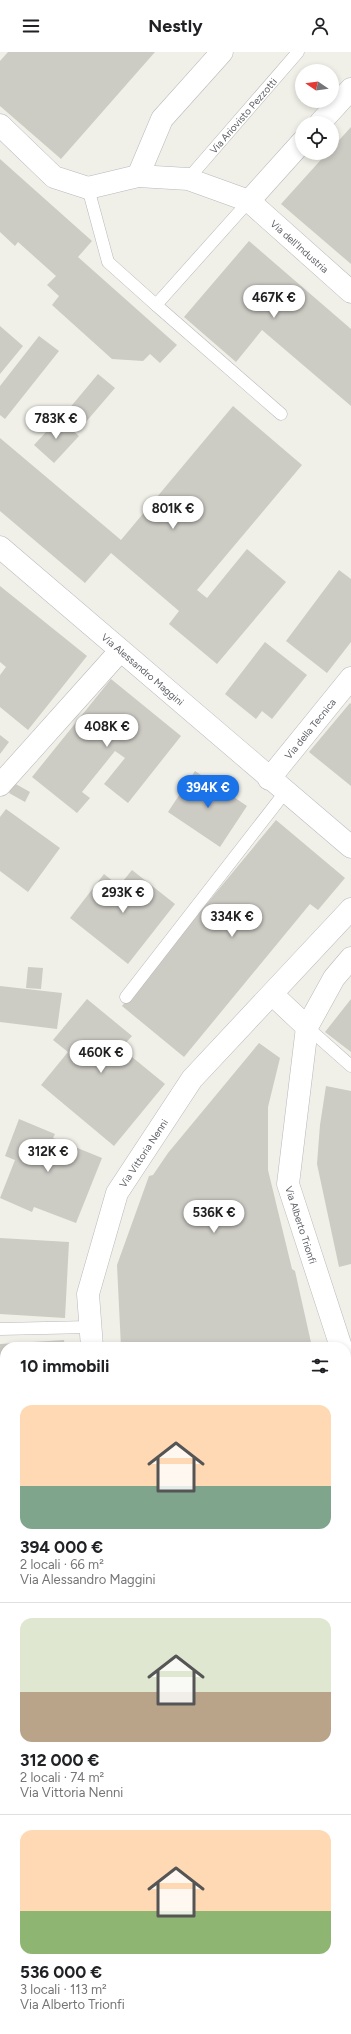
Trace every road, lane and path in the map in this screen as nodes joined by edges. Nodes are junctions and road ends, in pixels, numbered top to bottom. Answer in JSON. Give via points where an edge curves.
{"nodes":[{"id":1,"x":222,"y":52,"type":"edge"},
{"id":2,"x":298,"y":52,"type":"edge"},
{"id":3,"x":351,"y":89,"type":"edge"},
{"id":4,"x":326,"y":116,"type":"edge"},
{"id":5,"x":0,"y":125,"type":"edge"},
{"id":6,"x":295,"y":150,"type":"edge"},
{"id":7,"x":138,"y":176,"type":"junction"},
{"id":8,"x":188,"y":179,"type":"junction"},
{"id":9,"x":88,"y":188,"type":"junction"},
{"id":10,"x":249,"y":200,"type":"junction"},
{"id":11,"x":351,"y":292,"type":"edge"},
{"id":12,"x":156,"y":305,"type":"junction"},
{"id":13,"x":282,"y":414,"type":"dead end"},
{"id":14,"x":0,"y":547,"type":"edge"},
{"id":15,"x":120,"y":651,"type":"junction"},
{"id":16,"x":351,"y":678,"type":"edge"},
{"id":17,"x":0,"y":785,"type":"edge"},
{"id":18,"x":277,"y":785,"type":"junction"},
{"id":19,"x":351,"y":848,"type":"edge"},
{"id":20,"x":351,"y":910,"type":"edge"},
{"id":21,"x":351,"y":958,"type":"edge"},
{"id":22,"x":273,"y":995,"type":"junction"},
{"id":23,"x":126,"y":997,"type":"dead end"},
{"id":24,"x":307,"y":1027,"type":"junction"},
{"id":25,"x":351,"y":1066,"type":"edge"},
{"id":26,"x":0,"y":1329,"type":"edge"},
{"id":27,"x":91,"y":1337,"type":"edge"},
{"id":28,"x":339,"y":1342,"type":"edge"}],
"edges":[{"from":1,"to":7,"type":"street","via":[[162,119]]},
{"from":2,"to":8,"type":"lane","name":"Via Ariovisto Pezzotti"},
{"from":3,"to":4,"type":"street"},
{"from":5,"to":9,"type":"street","via":[[54,177]]},
{"from":6,"to":10,"type":"street"},
{"from":7,"to":8,"type":"street"},
{"from":7,"to":9,"type":"street"},
{"from":8,"to":10,"type":"street"},
{"from":9,"to":12,"type":"lane","via":[[108,262]]},
{"from":10,"to":11,"type":"street","name":"Via dell'Industria"},
{"from":10,"to":12,"type":"lane"},
{"from":12,"to":13,"type":"lane"},
{"from":14,"to":15,"type":"street","name":"Via Alessandro Maggini"},
{"from":15,"to":17,"type":"street"},
{"from":15,"to":18,"type":"street","name":"Via Alessandro Maggini"},
{"from":16,"to":18,"type":"street","name":"Via della Tecnica"},
{"from":18,"to":19,"type":"street","name":"Via Alessandro Maggini"},
{"from":18,"to":23,"type":"lane"},
{"from":20,"to":22,"type":"street","name":"Via Vittoria Nenni"},
{"from":21,"to":24,"type":"street","via":[[334,978]]},
{"from":22,"to":24,"type":"street"},
{"from":22,"to":27,"type":"street","name":"Via Vittoria Nenni","via":[[192,1079],[117,1193],[88,1294]]},
{"from":24,"to":25,"type":"lane"},
{"from":24,"to":28,"type":"street","name":"Via Alberto Trionfi","via":[[288,1184]]},
{"from":26,"to":27,"type":"lane"}]}
